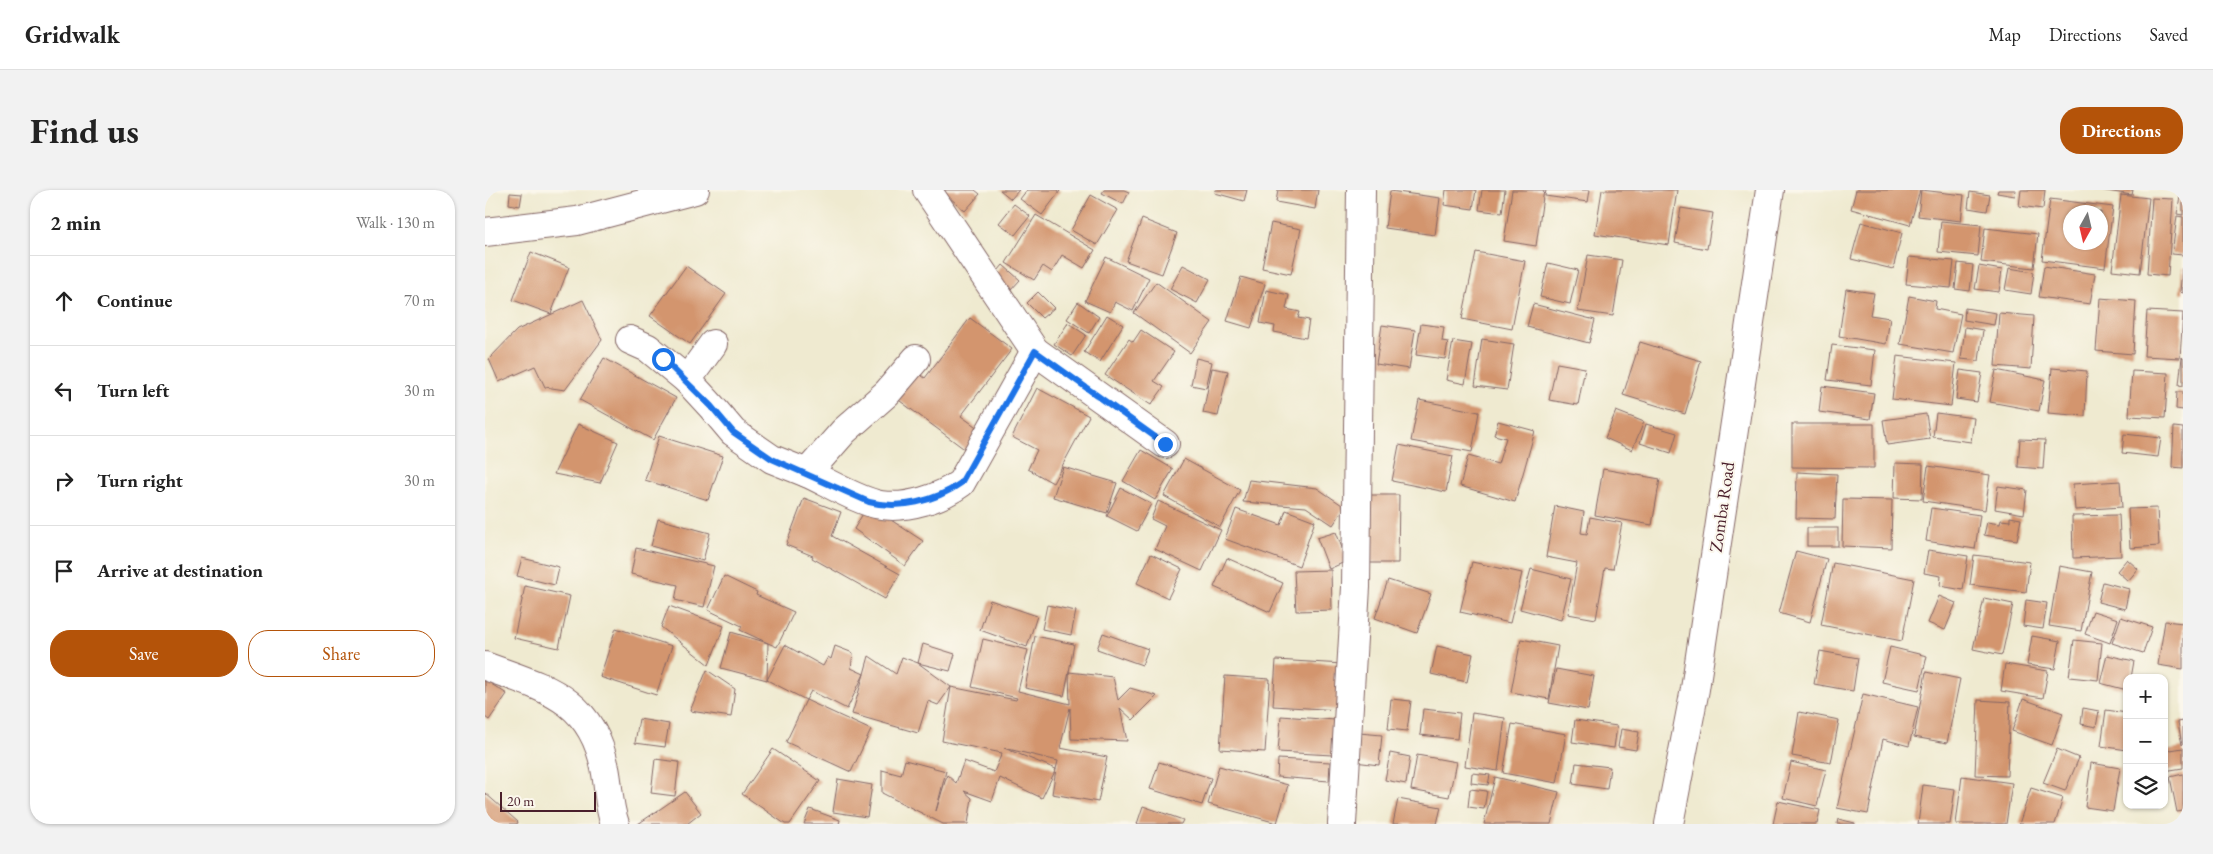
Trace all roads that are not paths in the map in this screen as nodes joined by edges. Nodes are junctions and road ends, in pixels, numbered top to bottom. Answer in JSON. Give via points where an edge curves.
{"nodes":[{"id":1,"x":695,"y":190,"type":"edge"},
{"id":2,"x":927,"y":190,"type":"edge"},
{"id":3,"x":1361,"y":190,"type":"edge"},
{"id":4,"x":1770,"y":190,"type":"edge"},
{"id":5,"x":485,"y":232,"type":"edge"},
{"id":6,"x":630,"y":340,"type":"dead end"},
{"id":7,"x":713,"y":344,"type":"dead end"},
{"id":8,"x":1035,"y":351,"type":"junction"},
{"id":9,"x":916,"y":359,"type":"dead end"},
{"id":10,"x":687,"y":380,"type":"junction"},
{"id":11,"x":1165,"y":444,"type":"dead end"},
{"id":12,"x":807,"y":473,"type":"junction"},
{"id":13,"x":485,"y":666,"type":"edge"},
{"id":14,"x":615,"y":824,"type":"edge"},
{"id":15,"x":1342,"y":824,"type":"edge"},
{"id":16,"x":1669,"y":824,"type":"edge"}],
"edges":[{"from":1,"to":5,"type":"main road","via":[[577,221]]},
{"from":2,"to":8,"type":"main road"},
{"from":3,"to":15,"type":"main road","via":[[1356,587]]},
{"from":4,"to":16,"type":"main road","name":"Zomba Road","via":[[1695,689]]},
{"from":6,"to":10,"type":"main road","via":[[648,348]]},
{"from":7,"to":10,"type":"main road"},
{"from":8,"to":11,"type":"main road"},
{"from":8,"to":12,"type":"main road","via":[[961,483],[953,489],[921,501],[881,505]]},
{"from":9,"to":12,"type":"main road","via":[[887,393],[844,431]]},
{"from":10,"to":12,"type":"main road","via":[[733,432],[772,459]]},
{"from":13,"to":14,"type":"main road","via":[[547,689],[579,712],[597,739]]}]}
